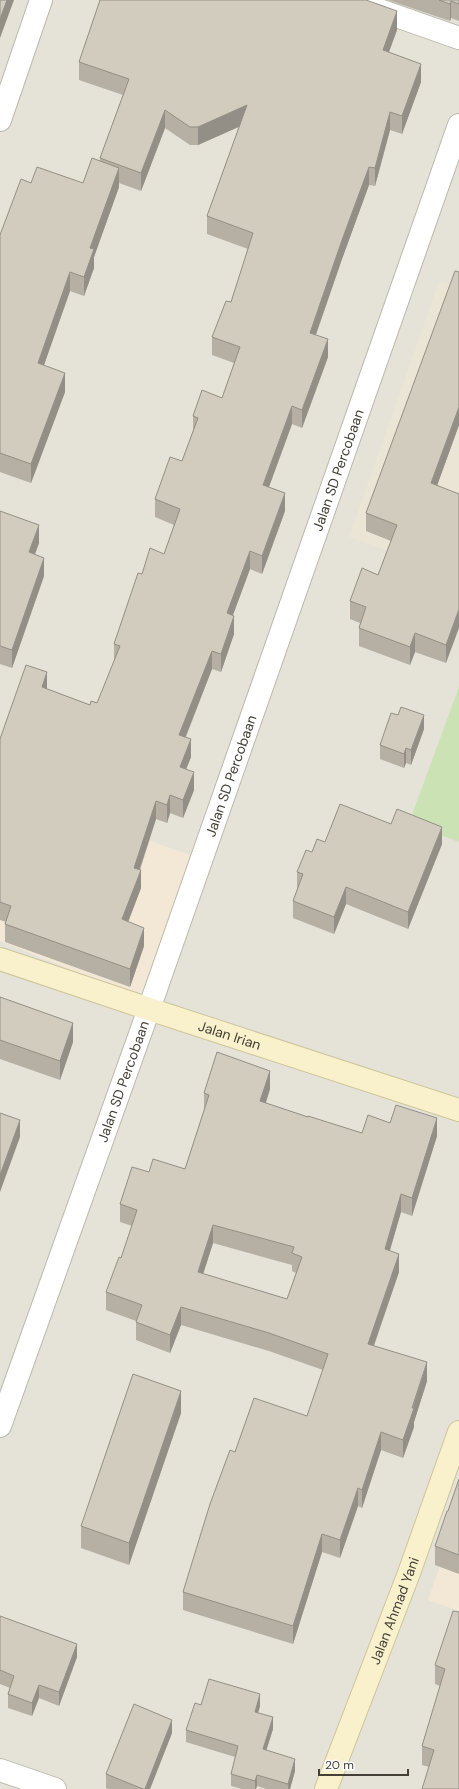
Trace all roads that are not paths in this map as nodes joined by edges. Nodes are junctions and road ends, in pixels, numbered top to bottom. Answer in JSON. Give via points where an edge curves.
{"nodes":[{"id":1,"x":41,"y":0,"type":"edge"},
{"id":2,"x":351,"y":0,"type":"edge"},
{"id":3,"x":459,"y":38,"type":"edge"},
{"id":4,"x":0,"y":120,"type":"edge"},
{"id":5,"x":459,"y":125,"type":"edge"},
{"id":6,"x":0,"y":959,"type":"edge"},
{"id":7,"x":149,"y":1009,"type":"junction"},
{"id":8,"x":459,"y":1110,"type":"edge"},
{"id":9,"x":0,"y":1426,"type":"edge"},
{"id":10,"x":459,"y":1432,"type":"edge"},
{"id":11,"x":0,"y":1770,"type":"edge"},
{"id":12,"x":55,"y":1789,"type":"edge"},
{"id":13,"x":326,"y":1789,"type":"edge"}],
"edges":[{"from":1,"to":4,"type":"street"},
{"from":2,"to":3,"type":"street"},
{"from":5,"to":7,"type":"street","name":"Jalan SD Percobaan"},
{"from":6,"to":7,"type":"main road","name":"Jalan Irian"},
{"from":7,"to":8,"type":"main road","name":"Jalan Irian"},
{"from":7,"to":9,"type":"street","name":"Jalan SD Percobaan"},
{"from":10,"to":13,"type":"main road","name":"Jalan Ahmad Yani","via":[[409,1573]]},
{"from":11,"to":12,"type":"street"}]}
